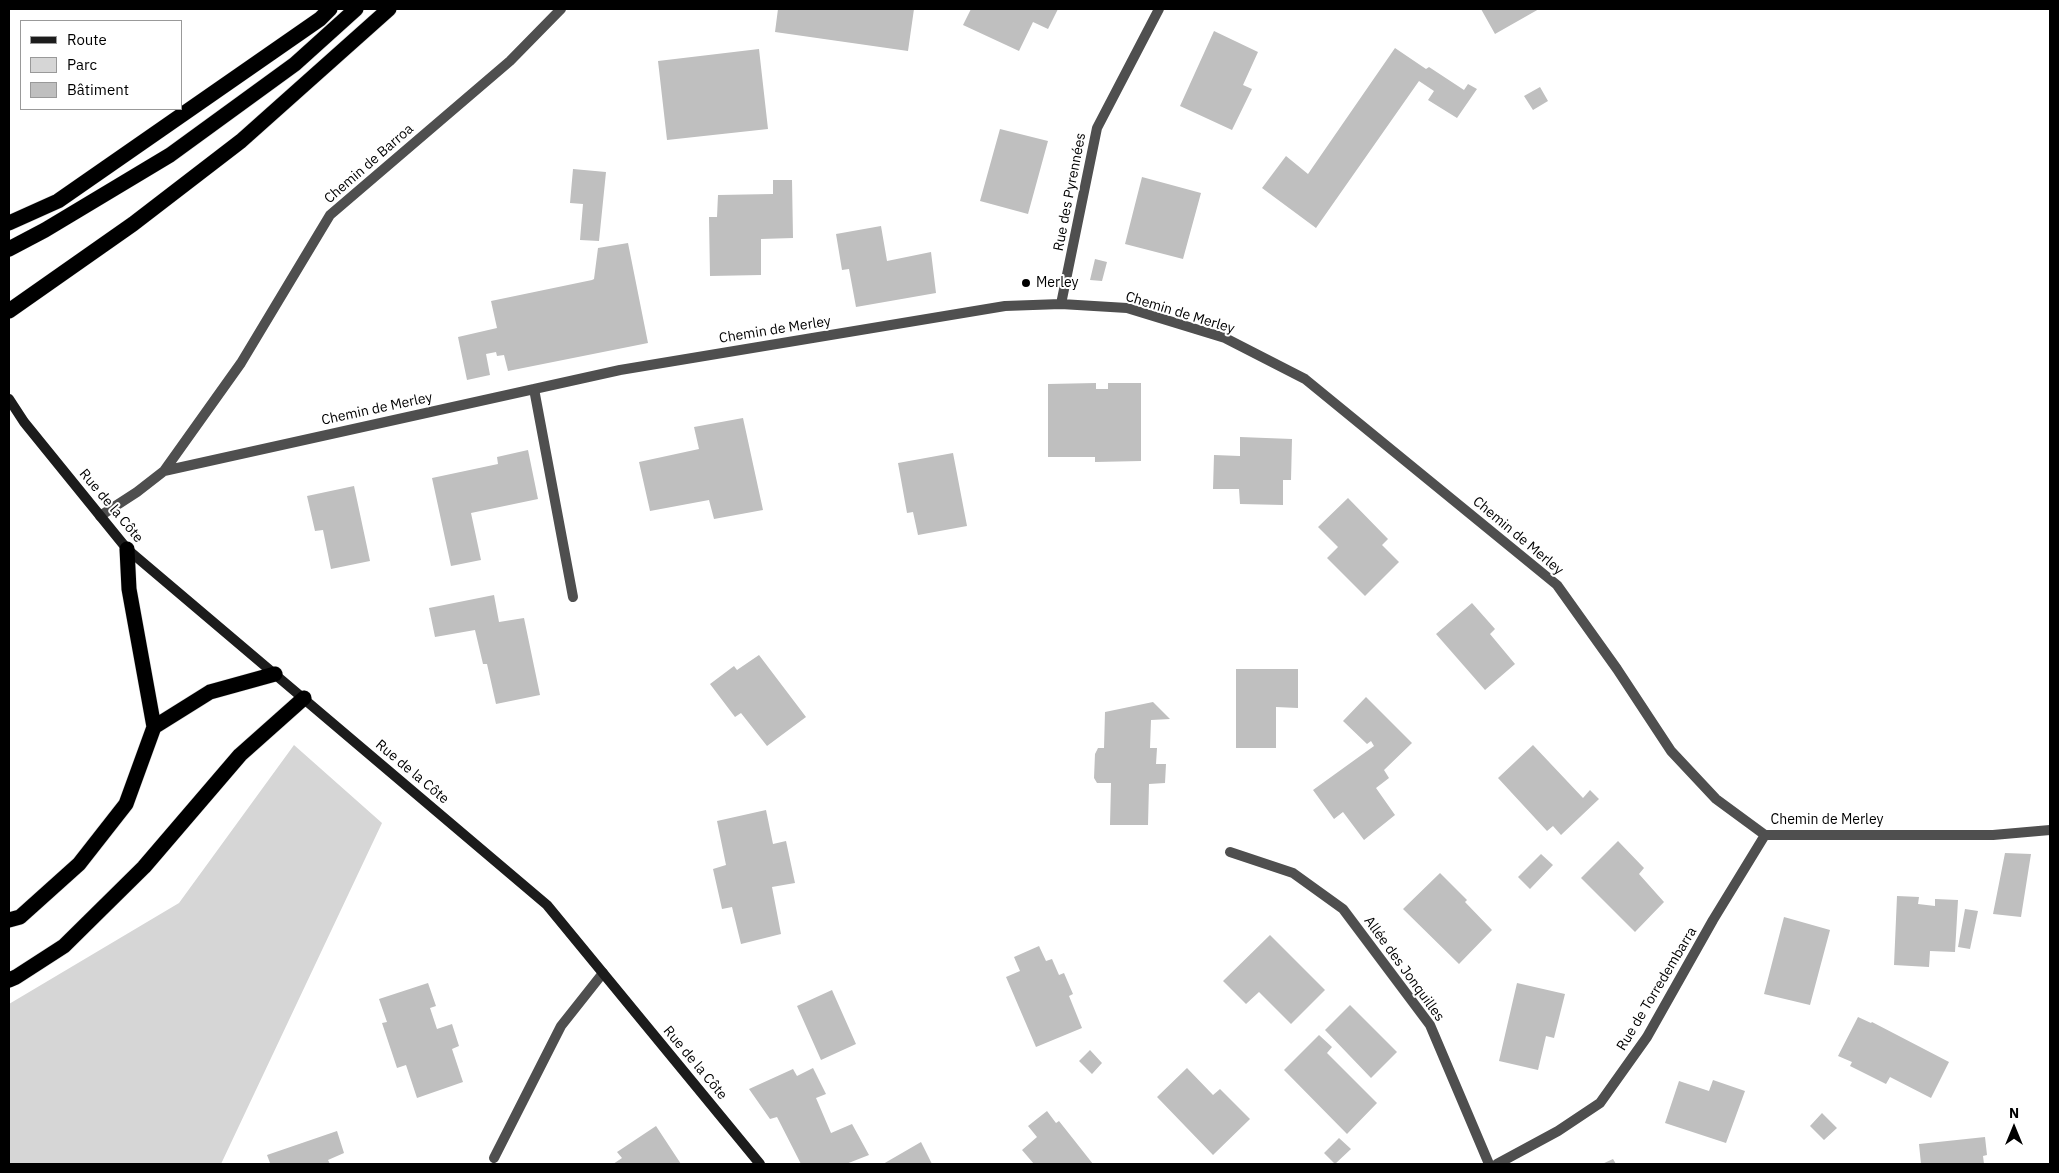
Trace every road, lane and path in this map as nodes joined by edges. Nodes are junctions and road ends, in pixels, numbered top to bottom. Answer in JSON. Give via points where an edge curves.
{"nodes":[{"id":1,"x":330,"y":9,"type":"edge"},
{"id":2,"x":356,"y":9,"type":"edge"},
{"id":3,"x":389,"y":9,"type":"edge"},
{"id":4,"x":561,"y":9,"type":"edge"},
{"id":5,"x":1159,"y":9,"type":"edge"},
{"id":6,"x":9,"y":223,"type":"edge"},
{"id":7,"x":9,"y":249,"type":"edge"},
{"id":8,"x":1061,"y":304,"type":"junction"},
{"id":9,"x":9,"y":311,"type":"edge"},
{"id":10,"x":534,"y":389,"type":"junction"},
{"id":11,"x":9,"y":399,"type":"edge"},
{"id":12,"x":164,"y":471,"type":"junction"},
{"id":13,"x":100,"y":516,"type":"junction"},
{"id":14,"x":127,"y":549,"type":"junction"},
{"id":15,"x":573,"y":597,"type":"dead end"},
{"id":16,"x":275,"y":674,"type":"junction"},
{"id":17,"x":304,"y":698,"type":"junction"},
{"id":18,"x":154,"y":727,"type":"junction"},
{"id":19,"x":2050,"y":830,"type":"edge"},
{"id":20,"x":1765,"y":835,"type":"junction"},
{"id":21,"x":1230,"y":852,"type":"dead end"},
{"id":22,"x":9,"y":920,"type":"edge"},
{"id":23,"x":603,"y":973,"type":"junction"},
{"id":24,"x":9,"y":980,"type":"edge"},
{"id":25,"x":494,"y":1158,"type":"dead end"},
{"id":26,"x":760,"y":1164,"type":"edge"},
{"id":27,"x":1489,"y":1164,"type":"edge"},
{"id":28,"x":1497,"y":1164,"type":"edge"}],
"edges":[{"from":1,"to":6,"type":"highway","via":[[58,201]]},
{"from":2,"to":7,"type":"highway","via":[[295,64],[170,155]]},
{"from":3,"to":9,"type":"highway","via":[[241,142],[134,224]]},
{"from":4,"to":12,"type":"street","name":"Chemin de Barroa","via":[[510,61],[330,215],[241,364]]},
{"from":5,"to":8,"type":"street","name":"Rue des Pyrennées","via":[[1097,128]]},
{"from":8,"to":10,"type":"street","name":"Chemin de Merley","via":[[1005,306],[620,370]]},
{"from":8,"to":20,"type":"street","name":"Chemin de Merley","via":[[1127,308],[1225,338],[1304,379],[1557,586],[1671,751],[1716,799]]},
{"from":10,"to":12,"type":"street","name":"Chemin de Merley"},
{"from":10,"to":15,"type":"street"},
{"from":11,"to":13,"type":"street","name":"Rue de la Côte"},
{"from":12,"to":13,"type":"street","name":"Chemin de Merley"},
{"from":13,"to":14,"type":"street","name":"Rue de la Côte"},
{"from":14,"to":16,"type":"street","name":"Rue de la Côte"},
{"from":14,"to":18,"type":"highway","via":[[129,589]]},
{"from":16,"to":17,"type":"street","name":"Rue de la Côte"},
{"from":16,"to":18,"type":"highway","via":[[210,692]]},
{"from":17,"to":23,"type":"street","name":"Rue de la Côte","via":[[546,905]]},
{"from":17,"to":24,"type":"highway","via":[[240,755],[144,867],[64,946]]},
{"from":18,"to":22,"type":"highway","via":[[126,804],[79,864],[20,917]]},
{"from":19,"to":20,"type":"street","name":"Chemin de Merley","via":[[1993,835]]},
{"from":20,"to":28,"type":"street","name":"Rue de Torredembarra","via":[[1647,1037],[1600,1104]]},
{"from":21,"to":27,"type":"street","name":"Allée des Jonquilles","via":[[1293,873],[1343,909],[1430,1024]]},
{"from":23,"to":25,"type":"street","via":[[561,1026]]},
{"from":23,"to":26,"type":"street","name":"Rue de la Côte"}]}
